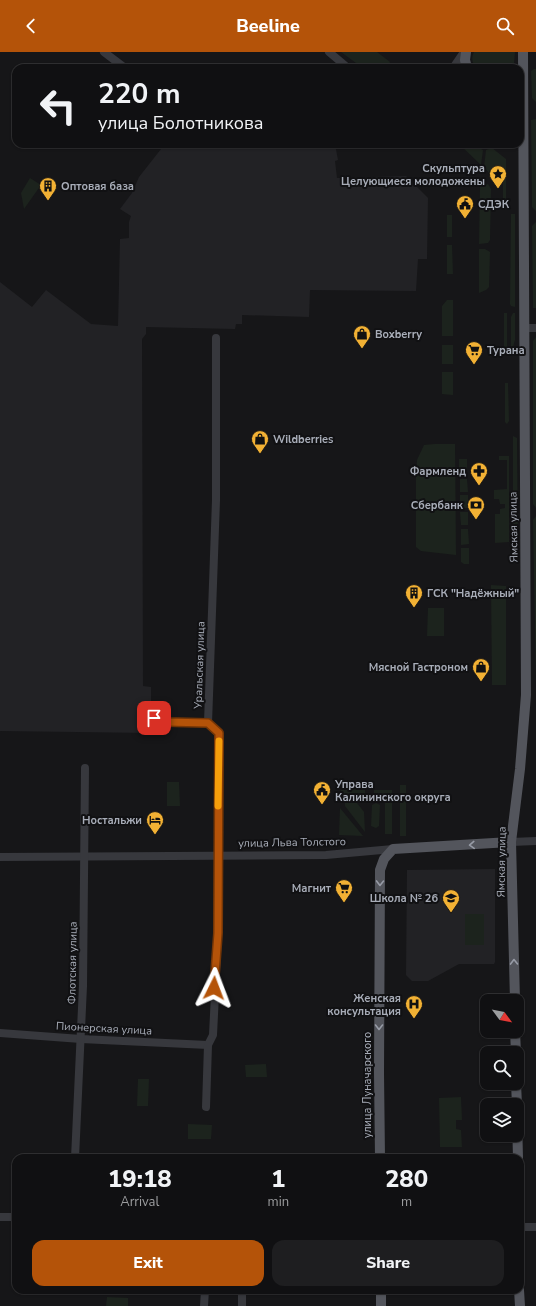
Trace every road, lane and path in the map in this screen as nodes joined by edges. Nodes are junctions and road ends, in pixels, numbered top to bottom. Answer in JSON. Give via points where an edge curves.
{"nodes":[{"id":1,"x":104,"y":52,"type":"edge"},
{"id":2,"x":328,"y":52,"type":"edge"},
{"id":3,"x":465,"y":52,"type":"edge"},
{"id":4,"x":523,"y":54,"type":"edge"},
{"id":5,"x":120,"y":64,"type":"edge"},
{"id":6,"x":342,"y":64,"type":"edge"},
{"id":7,"x":456,"y":64,"type":"edge"},
{"id":8,"x":466,"y":64,"type":"edge"},
{"id":9,"x":519,"y":64,"type":"edge"},
{"id":10,"x":523,"y":64,"type":"edge"},
{"id":11,"x":522,"y":148,"type":"edge"},
{"id":12,"x":524,"y":328,"type":"junction"},
{"id":13,"x":536,"y":328,"type":"edge"},
{"id":14,"x":216,"y":338,"type":"dead end"},
{"id":15,"x":154,"y":718,"type":"dead end"},
{"id":16,"x":208,"y":723,"type":"junction"},
{"id":17,"x":85,"y":768,"type":"dead end"},
{"id":18,"x":511,"y":842,"type":"junction"},
{"id":19,"x":536,"y":842,"type":"edge"},
{"id":20,"x":394,"y":849,"type":"junction"},
{"id":21,"x":84,"y":856,"type":"junction"},
{"id":22,"x":218,"y":856,"type":"junction"},
{"id":23,"x":0,"y":857,"type":"edge"},
{"id":24,"x":514,"y":994,"type":"edge"},
{"id":25,"x":0,"y":1033,"type":"edge"},
{"id":26,"x":81,"y":1039,"type":"junction"},
{"id":27,"x":208,"y":1045,"type":"junction"},
{"id":28,"x":206,"y":1107,"type":"dead end"},
{"id":29,"x":518,"y":1142,"type":"edge"},
{"id":30,"x":75,"y":1154,"type":"edge"},
{"id":31,"x":380,"y":1154,"type":"edge"},
{"id":32,"x":518,"y":1154,"type":"edge"},
{"id":33,"x":0,"y":1216,"type":"edge"},
{"id":34,"x":12,"y":1217,"type":"edge"},
{"id":35,"x":524,"y":1227,"type":"edge"},
{"id":36,"x":536,"y":1227,"type":"edge"},
{"id":37,"x":204,"y":1294,"type":"edge"},
{"id":38,"x":242,"y":1294,"type":"edge"},
{"id":39,"x":381,"y":1294,"type":"edge"},
{"id":40,"x":519,"y":1294,"type":"edge"},
{"id":41,"x":204,"y":1306,"type":"edge"},
{"id":42,"x":242,"y":1306,"type":"edge"},
{"id":43,"x":381,"y":1306,"type":"edge"},
{"id":44,"x":520,"y":1306,"type":"edge"}],
"edges":[{"from":1,"to":5,"type":"street"},
{"from":2,"to":6,"type":"street"},
{"from":3,"to":7,"type":"street"},
{"from":3,"to":8,"type":"main road"},
{"from":4,"to":9,"type":"main road"},
{"from":4,"to":10,"type":"main road","name":"Ямская улица"},
{"from":11,"to":12,"type":"main road","name":"Ямская улица"},
{"from":12,"to":13,"type":"street"},
{"from":12,"to":18,"type":"main road","name":"Ямская улица","via":[[526,695]]},
{"from":14,"to":16,"type":"street","name":"Уральская улица","via":[[216,500]]},
{"from":15,"to":16,"type":"street","via":[[166,722]]},
{"from":16,"to":22,"type":"street","name":"Уральская улица","via":[[219,733]]},
{"from":17,"to":21,"type":"street","name":"Флотская улица"},
{"from":18,"to":19,"type":"street","name":"улица Льва Толстого"},
{"from":18,"to":20,"type":"main road","name":"улица Льва Толстого","one_way":true},
{"from":24,"to":18,"type":"main road","name":"Ямская улица","one_way":true},
{"from":20,"to":22,"type":"street","name":"улица Льва Толстого","via":[[326,855]]},
{"from":20,"to":31,"type":"main road","name":"улица Луначарского","one_way":true,"via":[[384,859],[380,870]]},
{"from":21,"to":22,"type":"street","name":"улица Льва Толстого"},
{"from":21,"to":23,"type":"street","name":"улица Льва Толстого"},
{"from":21,"to":26,"type":"street","name":"Флотская улица"},
{"from":22,"to":27,"type":"street","name":"Уральская улица","via":[[218,933],[213,1035]]},
{"from":25,"to":26,"type":"street","name":"Пионерская улица"},
{"from":26,"to":27,"type":"street","name":"Пионерская улица"},
{"from":26,"to":30,"type":"street","name":"Флотская улица"},
{"from":27,"to":28,"type":"street","name":"Уральская улица"},
{"from":29,"to":32,"type":"main road"},
{"from":33,"to":34,"type":"street"},
{"from":35,"to":36,"type":"street"},
{"from":37,"to":41,"type":"street"},
{"from":38,"to":42,"type":"street"},
{"from":39,"to":43,"type":"main road"},
{"from":40,"to":44,"type":"main road"}]}
